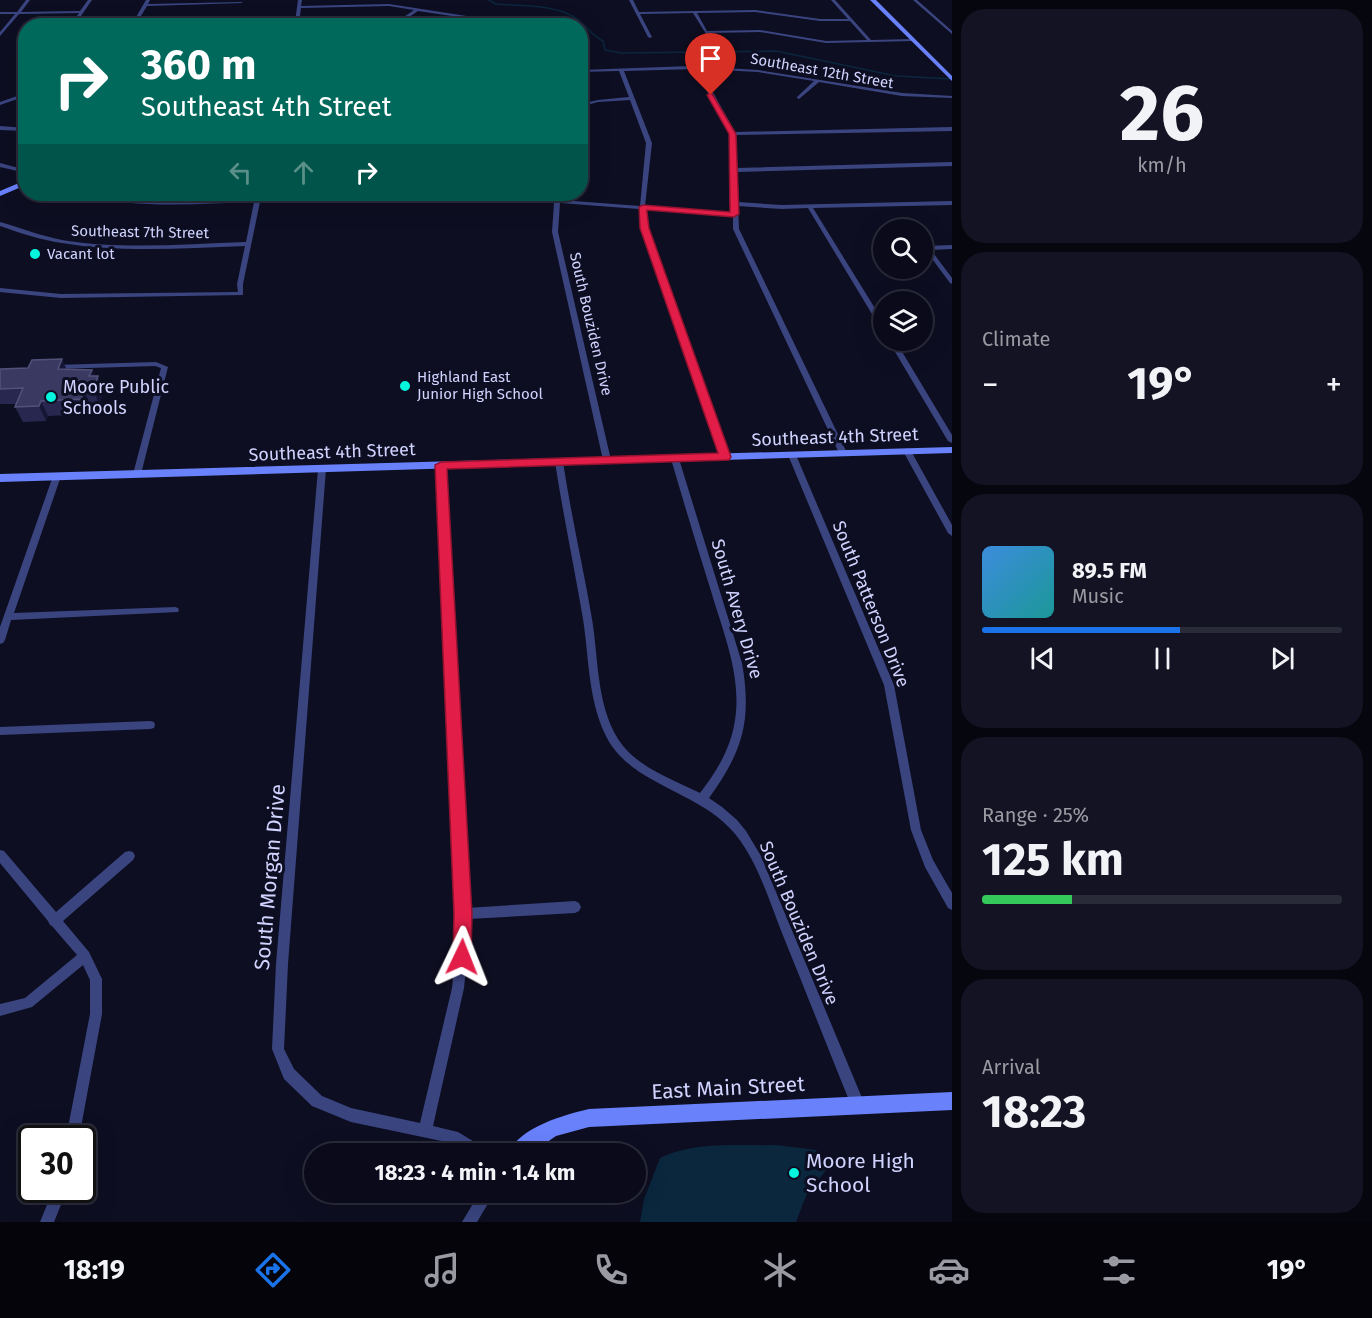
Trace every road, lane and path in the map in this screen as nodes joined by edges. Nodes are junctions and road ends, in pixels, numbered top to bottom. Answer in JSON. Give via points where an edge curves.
{"nodes":[{"id":1,"x":28,"y":0,"type":"edge"},
{"id":2,"x":90,"y":0,"type":"edge"},
{"id":3,"x":300,"y":0,"type":"edge"},
{"id":4,"x":631,"y":0,"type":"edge"},
{"id":5,"x":833,"y":0,"type":"edge"},
{"id":6,"x":873,"y":0,"type":"edge"},
{"id":7,"x":915,"y":0,"type":"edge"},
{"id":8,"x":146,"y":2,"type":"edge"},
{"id":9,"x":242,"y":2,"type":"edge"},
{"id":10,"x":362,"y":3,"type":"edge"},
{"id":11,"x":299,"y":7,"type":"junction"},
{"id":12,"x":418,"y":9,"type":"junction"},
{"id":13,"x":82,"y":12,"type":"junction"},
{"id":14,"x":694,"y":12,"type":"junction"},
{"id":15,"x":18,"y":13,"type":"junction"},
{"id":16,"x":638,"y":13,"type":"junction"},
{"id":17,"x":0,"y":14,"type":"edge"},
{"id":18,"x":78,"y":18,"type":"edge"},
{"id":19,"x":138,"y":18,"type":"edge"},
{"id":20,"x":236,"y":18,"type":"edge"},
{"id":21,"x":298,"y":18,"type":"edge"},
{"id":22,"x":405,"y":18,"type":"edge"},
{"id":23,"x":474,"y":18,"type":"edge"},
{"id":24,"x":851,"y":20,"type":"junction"},
{"id":25,"x":952,"y":33,"type":"edge"},
{"id":26,"x":0,"y":34,"type":"edge"},
{"id":27,"x":650,"y":37,"type":"dead end"},
{"id":28,"x":913,"y":40,"type":"junction"},
{"id":29,"x":870,"y":41,"type":"junction"},
{"id":30,"x":697,"y":68,"type":"junction"},
{"id":31,"x":621,"y":70,"type":"junction"},
{"id":32,"x":588,"y":71,"type":"edge"},
{"id":33,"x":950,"y":75,"type":"edge"},
{"id":34,"x":817,"y":81,"type":"junction"},
{"id":35,"x":18,"y":97,"type":"edge"},
{"id":36,"x":952,"y":97,"type":"edge"},
{"id":37,"x":632,"y":98,"type":"junction"},
{"id":38,"x":799,"y":98,"type":"dead end"},
{"id":39,"x":0,"y":104,"type":"edge"},
{"id":40,"x":588,"y":104,"type":"edge"},
{"id":41,"x":0,"y":128,"type":"edge"},
{"id":42,"x":18,"y":129,"type":"edge"},
{"id":43,"x":952,"y":129,"type":"edge"},
{"id":44,"x":733,"y":134,"type":"junction"},
{"id":45,"x":952,"y":164,"type":"edge"},
{"id":46,"x":0,"y":165,"type":"edge"},
{"id":47,"x":734,"y":170,"type":"junction"},
{"id":48,"x":18,"y":171,"type":"edge"},
{"id":49,"x":18,"y":177,"type":"edge"},
{"id":50,"x":18,"y":186,"type":"edge"},
{"id":51,"x":0,"y":187,"type":"edge"},
{"id":52,"x":0,"y":194,"type":"edge"},
{"id":53,"x":120,"y":201,"type":"edge"},
{"id":54,"x":257,"y":201,"type":"joint"},
{"id":55,"x":557,"y":201,"type":"edge"},
{"id":56,"x":588,"y":201,"type":"edge"},
{"id":57,"x":952,"y":203,"type":"edge"},
{"id":58,"x":735,"y":204,"type":"junction"},
{"id":59,"x":643,"y":207,"type":"junction"},
{"id":60,"x":810,"y":207,"type":"junction"},
{"id":61,"x":734,"y":214,"type":"junction"},
{"id":62,"x":0,"y":224,"type":"edge"},
{"id":63,"x":248,"y":244,"type":"junction"},
{"id":64,"x":952,"y":247,"type":"edge"},
{"id":65,"x":952,"y":282,"type":"edge"},
{"id":66,"x":0,"y":290,"type":"edge"},
{"id":67,"x":873,"y":311,"type":"edge"},
{"id":68,"x":898,"y":351,"type":"edge"},
{"id":69,"x":44,"y":368,"type":"edge"},
{"id":70,"x":952,"y":441,"type":"edge"},
{"id":71,"x":952,"y":450,"type":"edge"},
{"id":72,"x":907,"y":451,"type":"junction"},
{"id":73,"x":843,"y":453,"type":"junction"},
{"id":74,"x":792,"y":455,"type":"junction"},
{"id":75,"x":725,"y":457,"type":"junction"},
{"id":76,"x":675,"y":459,"type":"junction"},
{"id":77,"x":607,"y":460,"type":"junction"},
{"id":78,"x":559,"y":462,"type":"junction"},
{"id":79,"x":441,"y":465,"type":"junction"},
{"id":80,"x":322,"y":469,"type":"junction"},
{"id":81,"x":137,"y":474,"type":"junction"},
{"id":82,"x":57,"y":476,"type":"junction"},
{"id":83,"x":0,"y":478,"type":"edge"},
{"id":84,"x":952,"y":533,"type":"edge"},
{"id":85,"x":175,"y":610,"type":"dead end"},
{"id":86,"x":8,"y":617,"type":"junction"},
{"id":87,"x":0,"y":640,"type":"edge"},
{"id":88,"x":150,"y":724,"type":"dead end"},
{"id":89,"x":0,"y":732,"type":"edge"},
{"id":90,"x":703,"y":798,"type":"junction"},
{"id":91,"x":0,"y":855,"type":"edge"},
{"id":92,"x":129,"y":856,"type":"dead end"},
{"id":93,"x":952,"y":904,"type":"edge"},
{"id":94,"x":574,"y":907,"type":"dead end"},
{"id":95,"x":463,"y":914,"type":"junction"},
{"id":96,"x":54,"y":921,"type":"junction"},
{"id":97,"x":85,"y":956,"type":"junction"},
{"id":98,"x":0,"y":1010,"type":"edge"},
{"id":99,"x":952,"y":1101,"type":"edge"},
{"id":100,"x":858,"y":1105,"type":"junction"},
{"id":101,"x":75,"y":1125,"type":"edge"},
{"id":102,"x":425,"y":1131,"type":"junction"},
{"id":103,"x":463,"y":1143,"type":"edge"},
{"id":104,"x":528,"y":1143,"type":"edge"},
{"id":105,"x":55,"y":1203,"type":"edge"},
{"id":106,"x":481,"y":1203,"type":"edge"},
{"id":107,"x":47,"y":1222,"type":"edge"},
{"id":108,"x":468,"y":1222,"type":"edge"}],
"edges":[{"from":1,"to":15,"type":"street"},
{"from":2,"to":13,"type":"street"},
{"from":3,"to":11,"type":"street"},
{"from":4,"to":16,"type":"street"},
{"from":5,"to":24,"type":"street"},
{"from":6,"to":28,"type":"main road"},
{"from":7,"to":25,"type":"street"},
{"from":8,"to":9,"type":"street"},
{"from":8,"to":19,"type":"street"},
{"from":9,"to":20,"type":"street"},
{"from":10,"to":11,"type":"street"},
{"from":10,"to":12,"type":"street"},
{"from":11,"to":21,"type":"street"},
{"from":12,"to":22,"type":"street"},
{"from":12,"to":23,"type":"street"},
{"from":13,"to":15,"type":"street"},
{"from":13,"to":18,"type":"street"},
{"from":14,"to":16,"type":"street"},
{"from":14,"to":24,"type":"street","via":[[760,11]]},
{"from":14,"to":29,"type":"street","via":[[708,34],[760,32],[819,41]]},
{"from":15,"to":17,"type":"street"},
{"from":15,"to":26,"type":"street"},
{"from":16,"to":27,"type":"street"},
{"from":24,"to":29,"type":"street"},
{"from":28,"to":29,"type":"street"},
{"from":28,"to":33,"type":"main road"},
{"from":30,"to":31,"type":"street","name":"Southeast 12th Street"},
{"from":30,"to":34,"type":"street","name":"Southeast 12th Street","via":[[758,70]]},
{"from":30,"to":44,"type":"street"},
{"from":31,"to":32,"type":"street","name":"Southeast 12th Street"},
{"from":31,"to":37,"type":"street"},
{"from":34,"to":36,"type":"street","name":"Southeast 12th Street","via":[[889,95]]},
{"from":34,"to":38,"type":"street"},
{"from":35,"to":39,"type":"street"},
{"from":37,"to":40,"type":"street"},
{"from":37,"to":59,"type":"street","via":[[650,143]]},
{"from":41,"to":42,"type":"street"},
{"from":43,"to":44,"type":"street"},
{"from":44,"to":47,"type":"street"},
{"from":45,"to":47,"type":"street"},
{"from":46,"to":48,"type":"street"},
{"from":47,"to":58,"type":"street"},
{"from":49,"to":51,"type":"main road"},
{"from":50,"to":52,"type":"main road"},
{"from":53,"to":54,"type":"street"},
{"from":54,"to":63,"type":"street"},
{"from":55,"to":77,"type":"street","name":"South Bouziden Drive","via":[[555,232]]},
{"from":56,"to":59,"type":"street"},
{"from":57,"to":60,"type":"street"},
{"from":58,"to":60,"type":"street"},
{"from":58,"to":61,"type":"street"},
{"from":59,"to":61,"type":"street"},
{"from":59,"to":75,"type":"street","via":[[644,228]]},
{"from":60,"to":67,"type":"street"},
{"from":61,"to":73,"type":"street","via":[[736,229]]},
{"from":62,"to":63,"type":"street","name":"Southeast 7th Street","via":[[35,237],[85,246]]},
{"from":63,"to":66,"type":"street","via":[[241,294],[61,296]]},
{"from":64,"to":65,"type":"street","via":[[927,248]]},
{"from":68,"to":70,"type":"street"},
{"from":69,"to":81,"type":"street","via":[[162,365],[165,371]]},
{"from":71,"to":72,"type":"main road","name":"Southeast 4th Street"},
{"from":72,"to":73,"type":"main road","name":"Southeast 4th Street"},
{"from":72,"to":84,"type":"street"},
{"from":73,"to":74,"type":"main road","name":"Southeast 4th Street"},
{"from":74,"to":75,"type":"main road","name":"Southeast 4th Street"},
{"from":74,"to":93,"type":"street","name":"South Patterson Drive","via":[[889,685],[916,830]]},
{"from":75,"to":76,"type":"main road","name":"Southeast 4th Street"},
{"from":76,"to":77,"type":"main road","name":"Southeast 4th Street"},
{"from":76,"to":90,"type":"street","name":"South Avery Drive","via":[[737,663],[743,697],[735,747]]},
{"from":77,"to":78,"type":"main road","name":"Southeast 4th Street"},
{"from":78,"to":79,"type":"main road","name":"Southeast 4th Street"},
{"from":78,"to":90,"type":"street","name":"South Bouziden Drive","via":[[598,695],[610,733],[634,763]]},
{"from":79,"to":80,"type":"main road","name":"Southeast 4th Street"},
{"from":79,"to":95,"type":"street"},
{"from":80,"to":81,"type":"main road","name":"Southeast 4th Street"},
{"from":80,"to":102,"type":"street","name":"South Morgan Drive","via":[[277,1024],[279,1049],[289,1074],[317,1101],[351,1115]]},
{"from":81,"to":82,"type":"main road","name":"Southeast 4th Street"},
{"from":82,"to":83,"type":"main road","name":"Southeast 4th Street"},
{"from":82,"to":86,"type":"street"},
{"from":85,"to":86,"type":"street"},
{"from":86,"to":87,"type":"street"},
{"from":88,"to":89,"type":"street"},
{"from":90,"to":100,"type":"street","name":"South Bouziden Drive","via":[[734,824],[755,857]]},
{"from":91,"to":96,"type":"street"},
{"from":92,"to":96,"type":"street"},
{"from":94,"to":95,"type":"street"},
{"from":95,"to":102,"type":"street","via":[[461,972]]},
{"from":96,"to":97,"type":"street"},
{"from":97,"to":98,"type":"street","via":[[28,1003]]},
{"from":97,"to":101,"type":"street","via":[[96,979],[98,995]]},
{"from":99,"to":100,"type":"main road","name":"East Main Street"},
{"from":100,"to":104,"type":"main road","name":"East Main Street","via":[[589,1118],[554,1127]]},
{"from":102,"to":103,"type":"street","name":"South Morgan Drive"},
{"from":105,"to":107,"type":"street"},
{"from":106,"to":108,"type":"street"}]}
